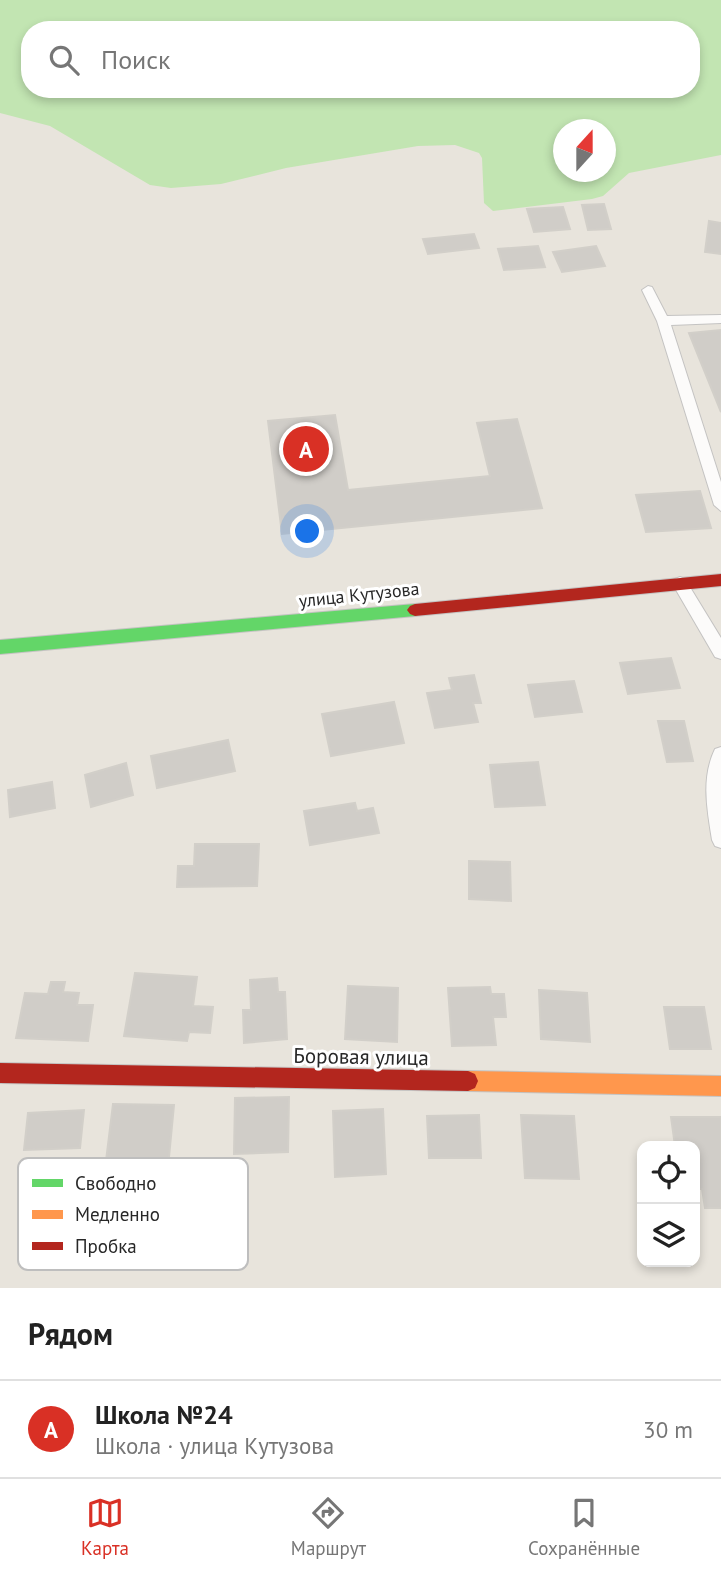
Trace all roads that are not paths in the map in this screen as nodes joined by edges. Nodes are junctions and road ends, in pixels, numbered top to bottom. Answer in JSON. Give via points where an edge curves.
{"nodes":[{"id":1,"x":648,"y":290,"type":"dead end"},
{"id":2,"x":721,"y":319,"type":"edge"},
{"id":3,"x":663,"y":321,"type":"junction"},
{"id":4,"x":721,"y":505,"type":"edge"},
{"id":5,"x":721,"y":580,"type":"edge"},
{"id":6,"x":680,"y":583,"type":"junction"},
{"id":7,"x":0,"y":646,"type":"edge"},
{"id":8,"x":721,"y":652,"type":"edge"},
{"id":9,"x":721,"y":754,"type":"edge"},
{"id":10,"x":721,"y":840,"type":"edge"},
{"id":11,"x":0,"y":1073,"type":"edge"},
{"id":12,"x":721,"y":1086,"type":"edge"}],
"edges":[{"from":1,"to":3,"type":"lane"},
{"from":2,"to":3,"type":"lane"},
{"from":3,"to":4,"type":"lane"},
{"from":5,"to":6,"type":"main road","name":"улица Кутузова"},
{"from":6,"to":7,"type":"main road","name":"улица Кутузова"},
{"from":6,"to":8,"type":"lane"},
{"from":9,"to":10,"type":"lane","via":[[713,789]]},
{"from":11,"to":12,"type":"main road","name":"Боровая улица"}]}
